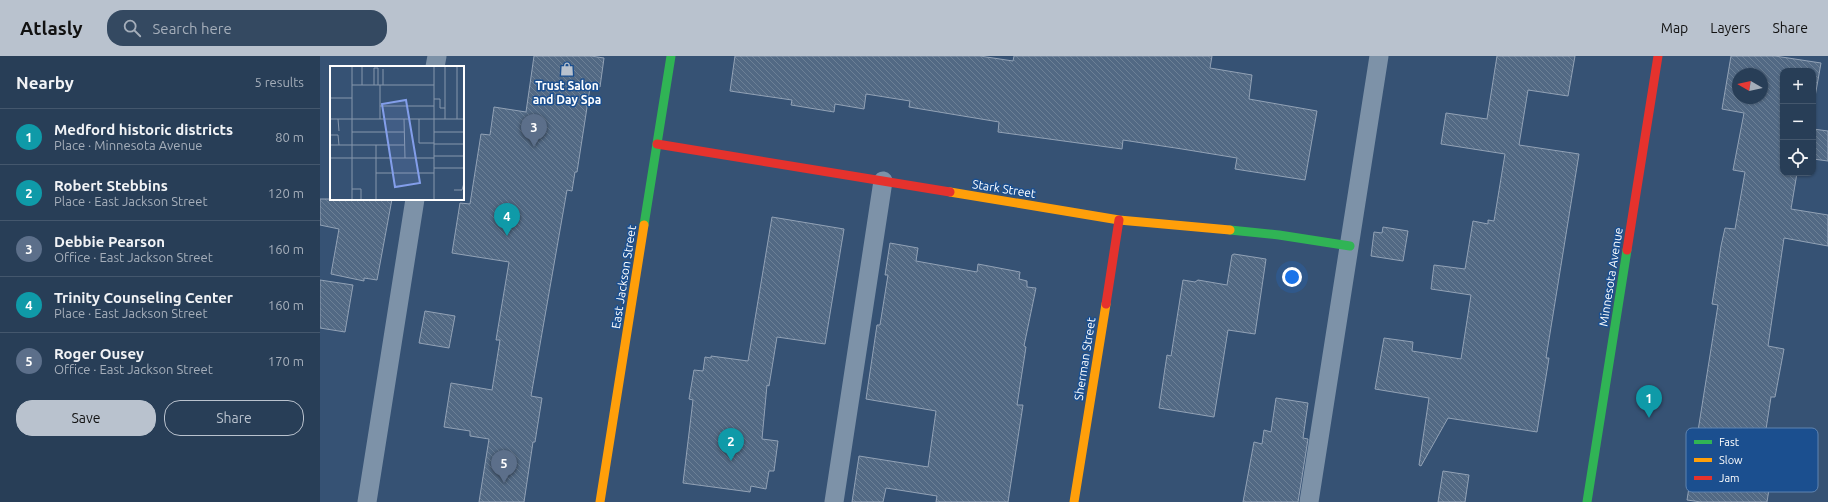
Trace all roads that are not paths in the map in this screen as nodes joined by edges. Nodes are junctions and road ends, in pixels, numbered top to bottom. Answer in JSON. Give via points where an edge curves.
{"nodes":[{"id":1,"x":437,"y":56,"type":"edge"},
{"id":2,"x":671,"y":56,"type":"edge"},
{"id":3,"x":1379,"y":56,"type":"edge"},
{"id":4,"x":1658,"y":56,"type":"edge"},
{"id":5,"x":435,"y":66,"type":"edge"},
{"id":6,"x":657,"y":144,"type":"junction"},
{"id":7,"x":883,"y":181,"type":"junction"},
{"id":8,"x":414,"y":200,"type":"edge"},
{"id":9,"x":1119,"y":220,"type":"junction"},
{"id":10,"x":1350,"y":246,"type":"junction"},
{"id":11,"x":367,"y":502,"type":"edge"},
{"id":12,"x":600,"y":502,"type":"edge"},
{"id":13,"x":834,"y":502,"type":"edge"},
{"id":14,"x":1074,"y":502,"type":"edge"},
{"id":15,"x":1309,"y":502,"type":"edge"},
{"id":16,"x":1587,"y":502,"type":"edge"}],
"edges":[{"from":1,"to":5,"type":"lane"},
{"from":2,"to":6,"type":"street","name":"East Jackson Street"},
{"from":3,"to":10,"type":"lane"},
{"from":4,"to":16,"type":"street","name":"Minnesota Avenue"},
{"from":6,"to":7,"type":"street","name":"Stark Street"},
{"from":6,"to":12,"type":"street","name":"East Jackson Street"},
{"from":7,"to":9,"type":"street","name":"Stark Street"},
{"from":7,"to":13,"type":"lane"},
{"from":8,"to":11,"type":"lane"},
{"from":9,"to":10,"type":"street","name":"Stark Street","via":[[1279,235]]},
{"from":9,"to":14,"type":"street","name":"Sherman Street"},
{"from":10,"to":15,"type":"lane"}]}
